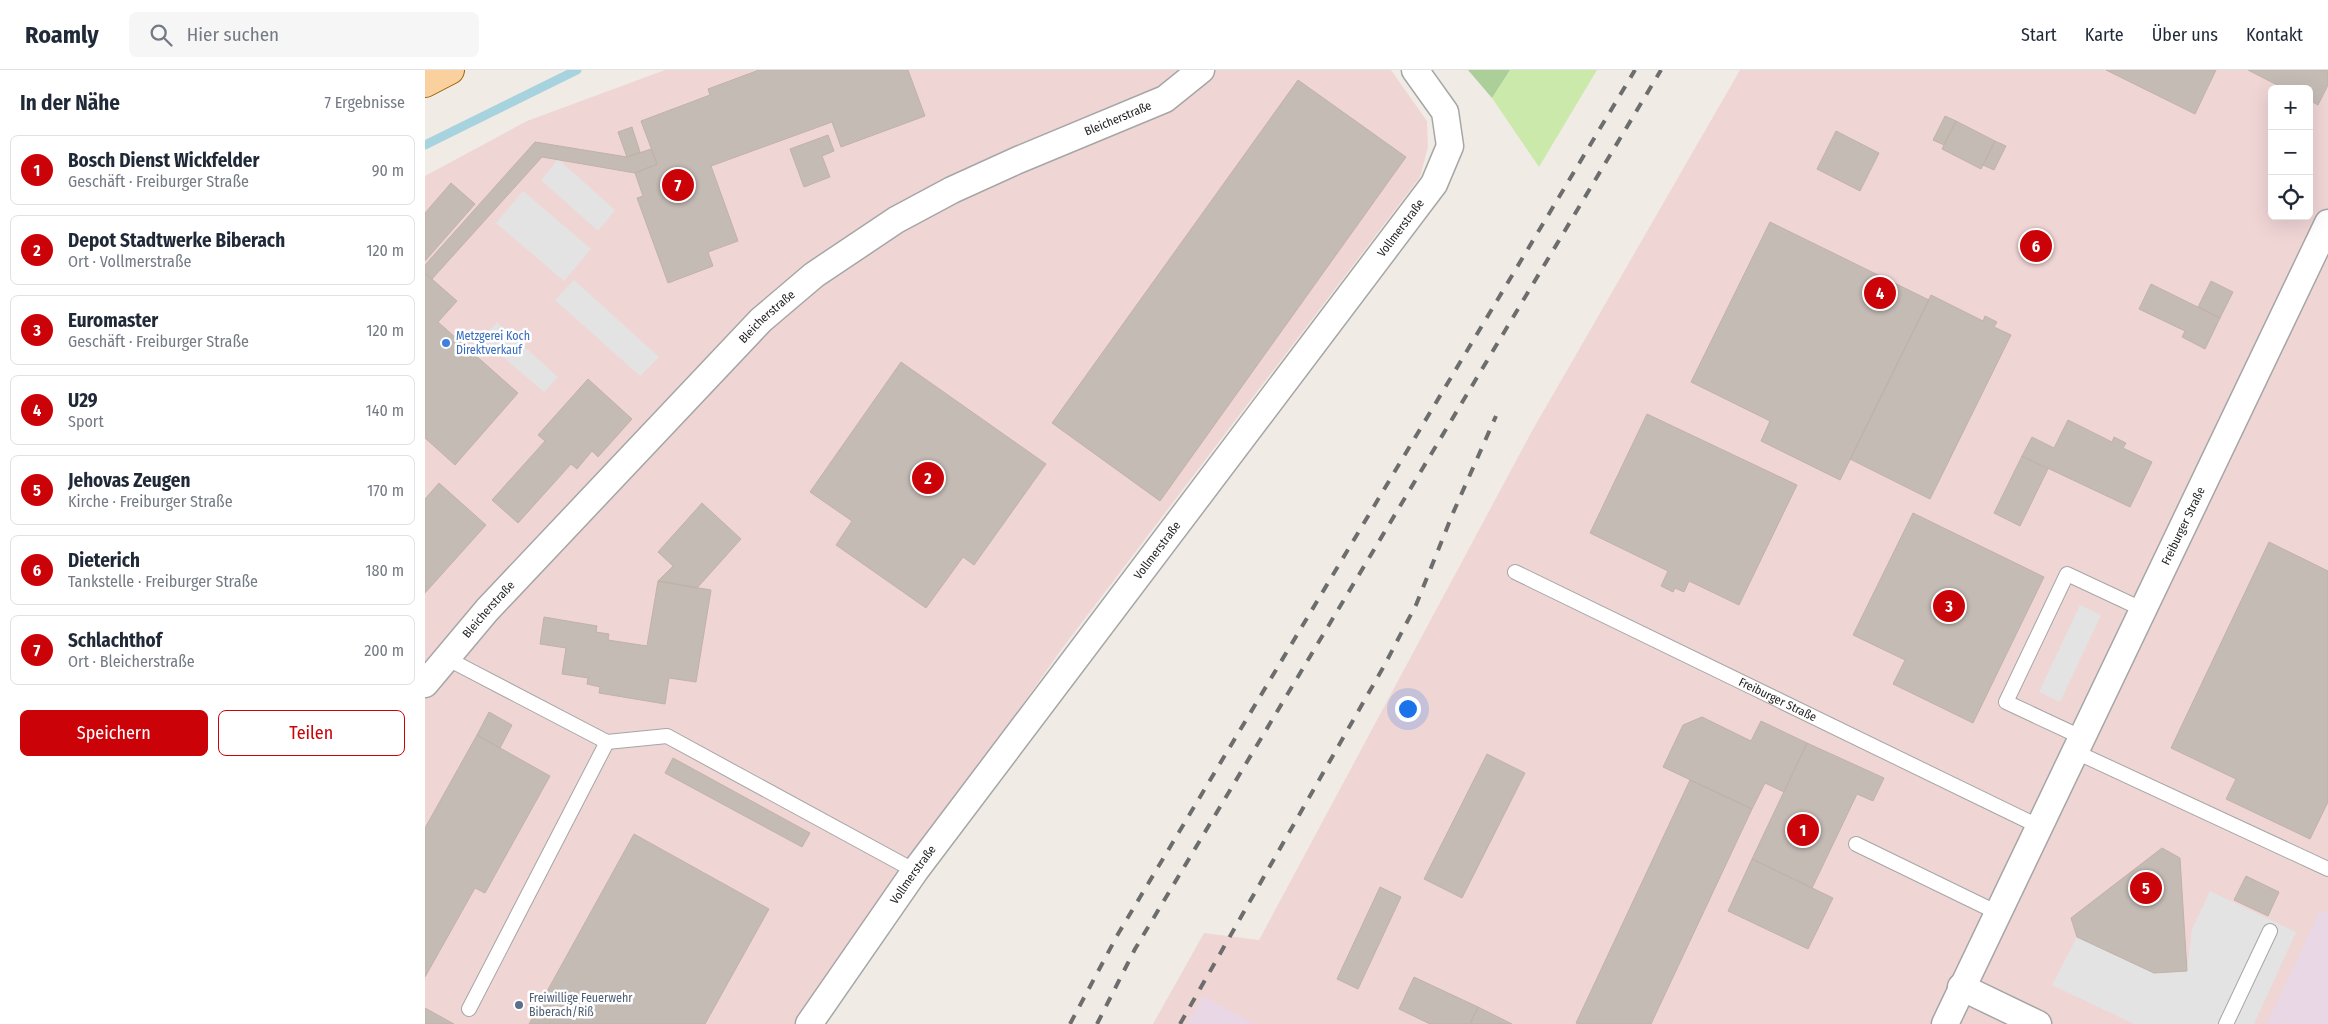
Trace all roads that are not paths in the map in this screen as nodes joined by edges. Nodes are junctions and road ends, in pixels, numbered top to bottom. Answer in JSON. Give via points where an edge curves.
{"nodes":[{"id":1,"x":449,"y":70,"type":"edge"},
{"id":2,"x":1201,"y":70,"type":"edge"},
{"id":3,"x":1415,"y":70,"type":"edge"},
{"id":4,"x":425,"y":83,"type":"edge"},
{"id":5,"x":2328,"y":223,"type":"edge"},
{"id":6,"x":1515,"y":572,"type":"dead end"},
{"id":7,"x":2144,"y":610,"type":"junction"},
{"id":8,"x":446,"y":658,"type":"junction"},
{"id":9,"x":425,"y":684,"type":"edge"},
{"id":10,"x":607,"y":742,"type":"junction"},
{"id":11,"x":2079,"y":745,"type":"junction"},
{"id":12,"x":2040,"y":827,"type":"junction"},
{"id":13,"x":1856,"y":844,"type":"dead end"},
{"id":14,"x":2328,"y":869,"type":"edge"},
{"id":15,"x":915,"y":871,"type":"junction"},
{"id":16,"x":1998,"y":913,"type":"junction"},
{"id":17,"x":2271,"y":931,"type":"dead end"},
{"id":18,"x":1961,"y":987,"type":"junction"},
{"id":19,"x":469,"y":1009,"type":"dead end"},
{"id":20,"x":809,"y":1024,"type":"edge"},
{"id":21,"x":1945,"y":1024,"type":"edge"},
{"id":22,"x":2038,"y":1024,"type":"edge"},
{"id":23,"x":2226,"y":1024,"type":"edge"}],
"edges":[{"from":1,"to":4,"type":"main road"},
{"from":2,"to":8,"type":"street","name":"Bleicherstraße","via":[[1165,100],[1018,160],[904,215],[814,275],[761,320],[487,610]]},
{"from":3,"to":15,"type":"street","name":"Vollmerstraße","via":[[1445,112],[1450,146],[1434,184]]},
{"from":5,"to":7,"type":"street","name":"Freiburger Straße"},
{"from":6,"to":12,"type":"lane","name":"Freiburger Straße"},
{"from":7,"to":11,"type":"street","name":"Freiburger Straße"},
{"from":7,"to":11,"type":"lane","via":[[2067,574],[2007,702]]},
{"from":8,"to":9,"type":"street","name":"Bleicherstraße"},
{"from":8,"to":10,"type":"lane"},
{"from":10,"to":15,"type":"lane","via":[[667,736]]},
{"from":10,"to":19,"type":"lane"},
{"from":11,"to":12,"type":"street","name":"Freiburger Straße"},
{"from":11,"to":14,"type":"lane"},
{"from":12,"to":16,"type":"street","name":"Freiburger Straße"},
{"from":13,"to":16,"type":"lane"},
{"from":15,"to":20,"type":"street","name":"Vollmerstraße"},
{"from":16,"to":18,"type":"street","name":"Freiburger Straße"},
{"from":17,"to":23,"type":"lane"},
{"from":18,"to":21,"type":"street","name":"Freiburger Straße"},
{"from":18,"to":22,"type":"street"}]}
